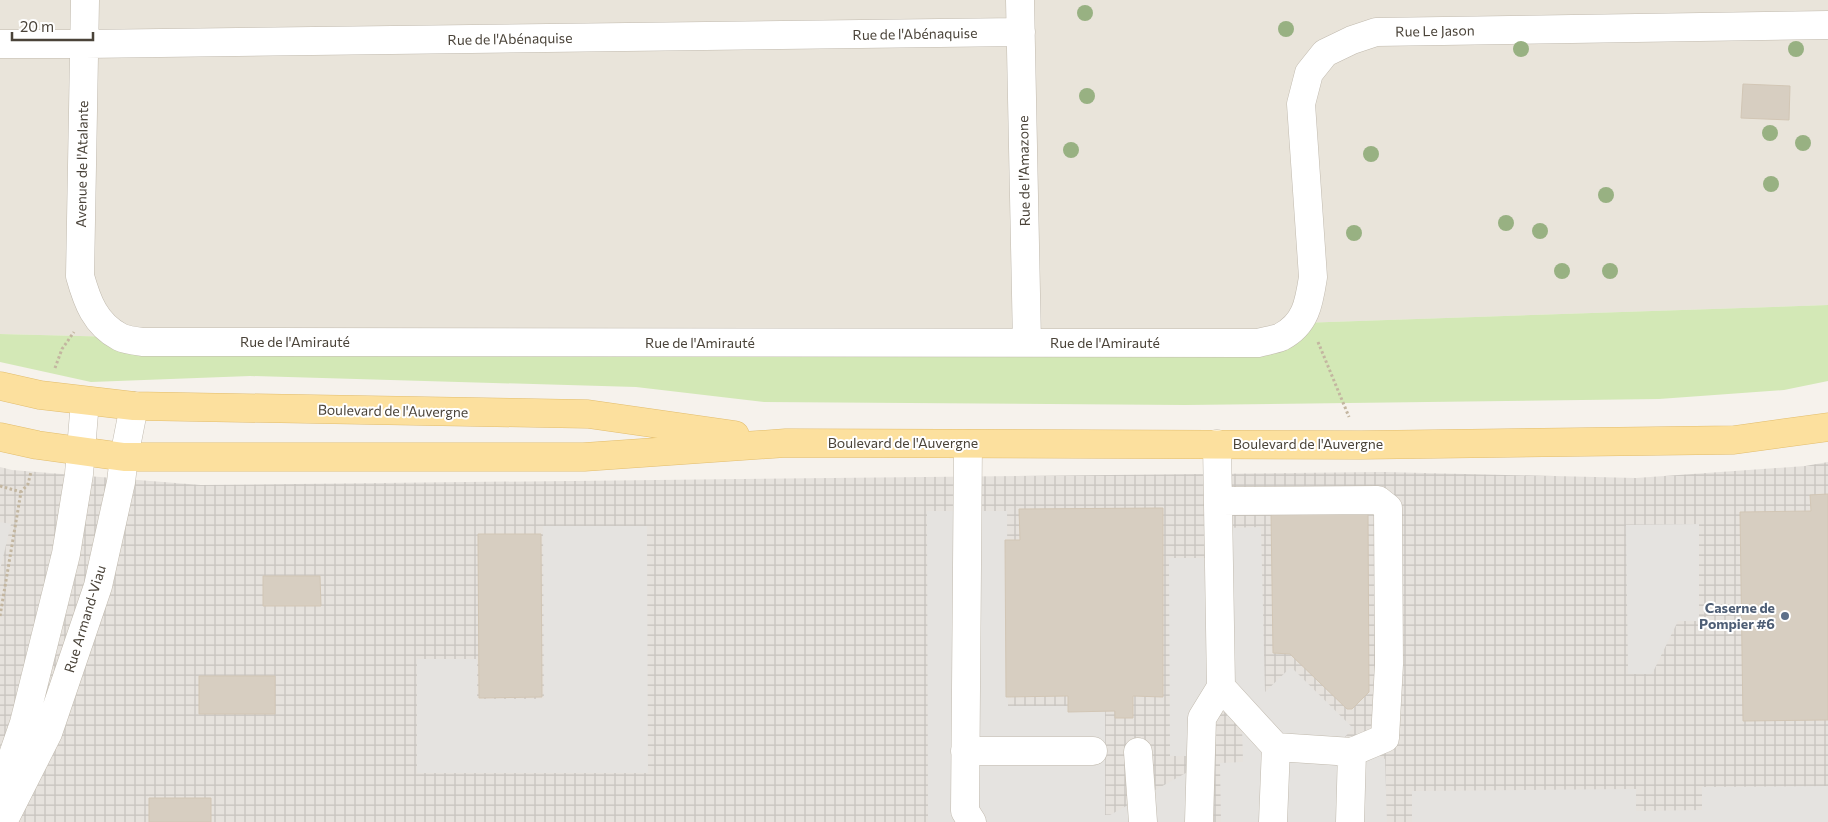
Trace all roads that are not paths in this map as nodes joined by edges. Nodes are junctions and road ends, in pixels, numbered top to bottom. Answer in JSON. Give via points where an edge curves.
{"nodes":[{"id":1,"x":86,"y":0,"type":"edge"},
{"id":2,"x":1020,"y":0,"type":"edge"},
{"id":3,"x":1828,"y":25,"type":"edge"},
{"id":4,"x":1021,"y":32,"type":"junction"},
{"id":5,"x":0,"y":44,"type":"edge"},
{"id":6,"x":85,"y":44,"type":"junction"},
{"id":7,"x":1302,"y":317,"type":"joint"},
{"id":8,"x":97,"y":318,"type":"joint"},
{"id":9,"x":1027,"y":343,"type":"junction"},
{"id":10,"x":0,"y":386,"type":"edge"},
{"id":11,"x":85,"y":401,"type":"junction"},
{"id":12,"x":134,"y":406,"type":"junction"},
{"id":13,"x":1828,"y":427,"type":"edge"},
{"id":14,"x":0,"y":437,"type":"edge"},
{"id":15,"x":786,"y":443,"type":"junction"},
{"id":16,"x":968,"y":444,"type":"junction"},
{"id":17,"x":1217,"y":444,"type":"junction"},
{"id":18,"x":80,"y":451,"type":"junction"},
{"id":19,"x":124,"y":457,"type":"junction"},
{"id":20,"x":1218,"y":501,"type":"junction"},
{"id":21,"x":1222,"y":687,"type":"junction"},
{"id":22,"x":1276,"y":747,"type":"junction"},
{"id":23,"x":965,"y":751,"type":"junction"},
{"id":24,"x":1093,"y":751,"type":"dead end"},
{"id":25,"x":1138,"y":752,"type":"dead end"},
{"id":26,"x":1352,"y":752,"type":"junction"},
{"id":27,"x":0,"y":793,"type":"edge"},
{"id":28,"x":3,"y":822,"type":"edge"},
{"id":29,"x":972,"y":822,"type":"edge"},
{"id":30,"x":1143,"y":822,"type":"edge"},
{"id":31,"x":1199,"y":822,"type":"edge"},
{"id":32,"x":1273,"y":822,"type":"edge"},
{"id":33,"x":1350,"y":822,"type":"edge"}],
"edges":[{"from":1,"to":6,"type":"street","name":"Avenue de l'Atalante"},
{"from":2,"to":4,"type":"street","name":"Rue de l'Amazone"},
{"from":3,"to":7,"type":"street","name":"Rue Le Jason","via":[[1376,32],[1325,53],[1309,73],[1302,104],[1313,277],[1309,301]]},
{"from":4,"to":6,"type":"street","name":"Rue de l'Abénaquise"},
{"from":4,"to":9,"type":"street","name":"Rue de l'Amazone"},
{"from":5,"to":6,"type":"street","name":"Rue de l'Abénaquise"},
{"from":6,"to":8,"type":"street","name":"Avenue de l'Atalante","via":[[80,276],[87,302]]},
{"from":7,"to":9,"type":"street","name":"Rue de l'Amirauté","via":[[1280,337],[1258,343]]},
{"from":8,"to":9,"type":"street","name":"Rue de l'Amirauté","via":[[120,337],[143,342]]},
{"from":10,"to":11,"type":"main road","name":"Boulevard de l'Auvergne"},
{"from":11,"to":12,"type":"main road","name":"Boulevard de l'Auvergne"},
{"from":11,"to":18,"type":"street"},
{"from":12,"to":15,"type":"main road","name":"Boulevard de l'Auvergne","via":[[588,414]]},
{"from":12,"to":19,"type":"street","name":"Rue Armand-Viau"},
{"from":13,"to":17,"type":"main road","name":"Boulevard de l'Auvergne","via":[[1734,440]]},
{"from":14,"to":18,"type":"main road","name":"Boulevard de l'Auvergne"},
{"from":15,"to":16,"type":"main road","name":"Boulevard de l'Auvergne"},
{"from":15,"to":19,"type":"main road","name":"Boulevard de l'Auvergne","via":[[584,457]]},
{"from":16,"to":17,"type":"main road","name":"Boulevard de l'Auvergne"},
{"from":16,"to":23,"type":"street"},
{"from":17,"to":20,"type":"street"},
{"from":18,"to":19,"type":"main road","name":"Boulevard de l'Auvergne"},
{"from":18,"to":27,"type":"street","via":[[66,554],[24,723]]},
{"from":19,"to":28,"type":"street","name":"Rue Armand-Viau","via":[[98,586],[48,733]]},
{"from":20,"to":21,"type":"street"},
{"from":20,"to":26,"type":"street","via":[[1378,500],[1388,508],[1389,664],[1385,738]]},
{"from":21,"to":22,"type":"street"},
{"from":21,"to":31,"type":"street","via":[[1202,718]]},
{"from":22,"to":26,"type":"street"},
{"from":22,"to":32,"type":"street"},
{"from":23,"to":24,"type":"street"},
{"from":23,"to":29,"type":"street","via":[[965,811]]},
{"from":25,"to":30,"type":"street"},
{"from":26,"to":33,"type":"street"}]}
